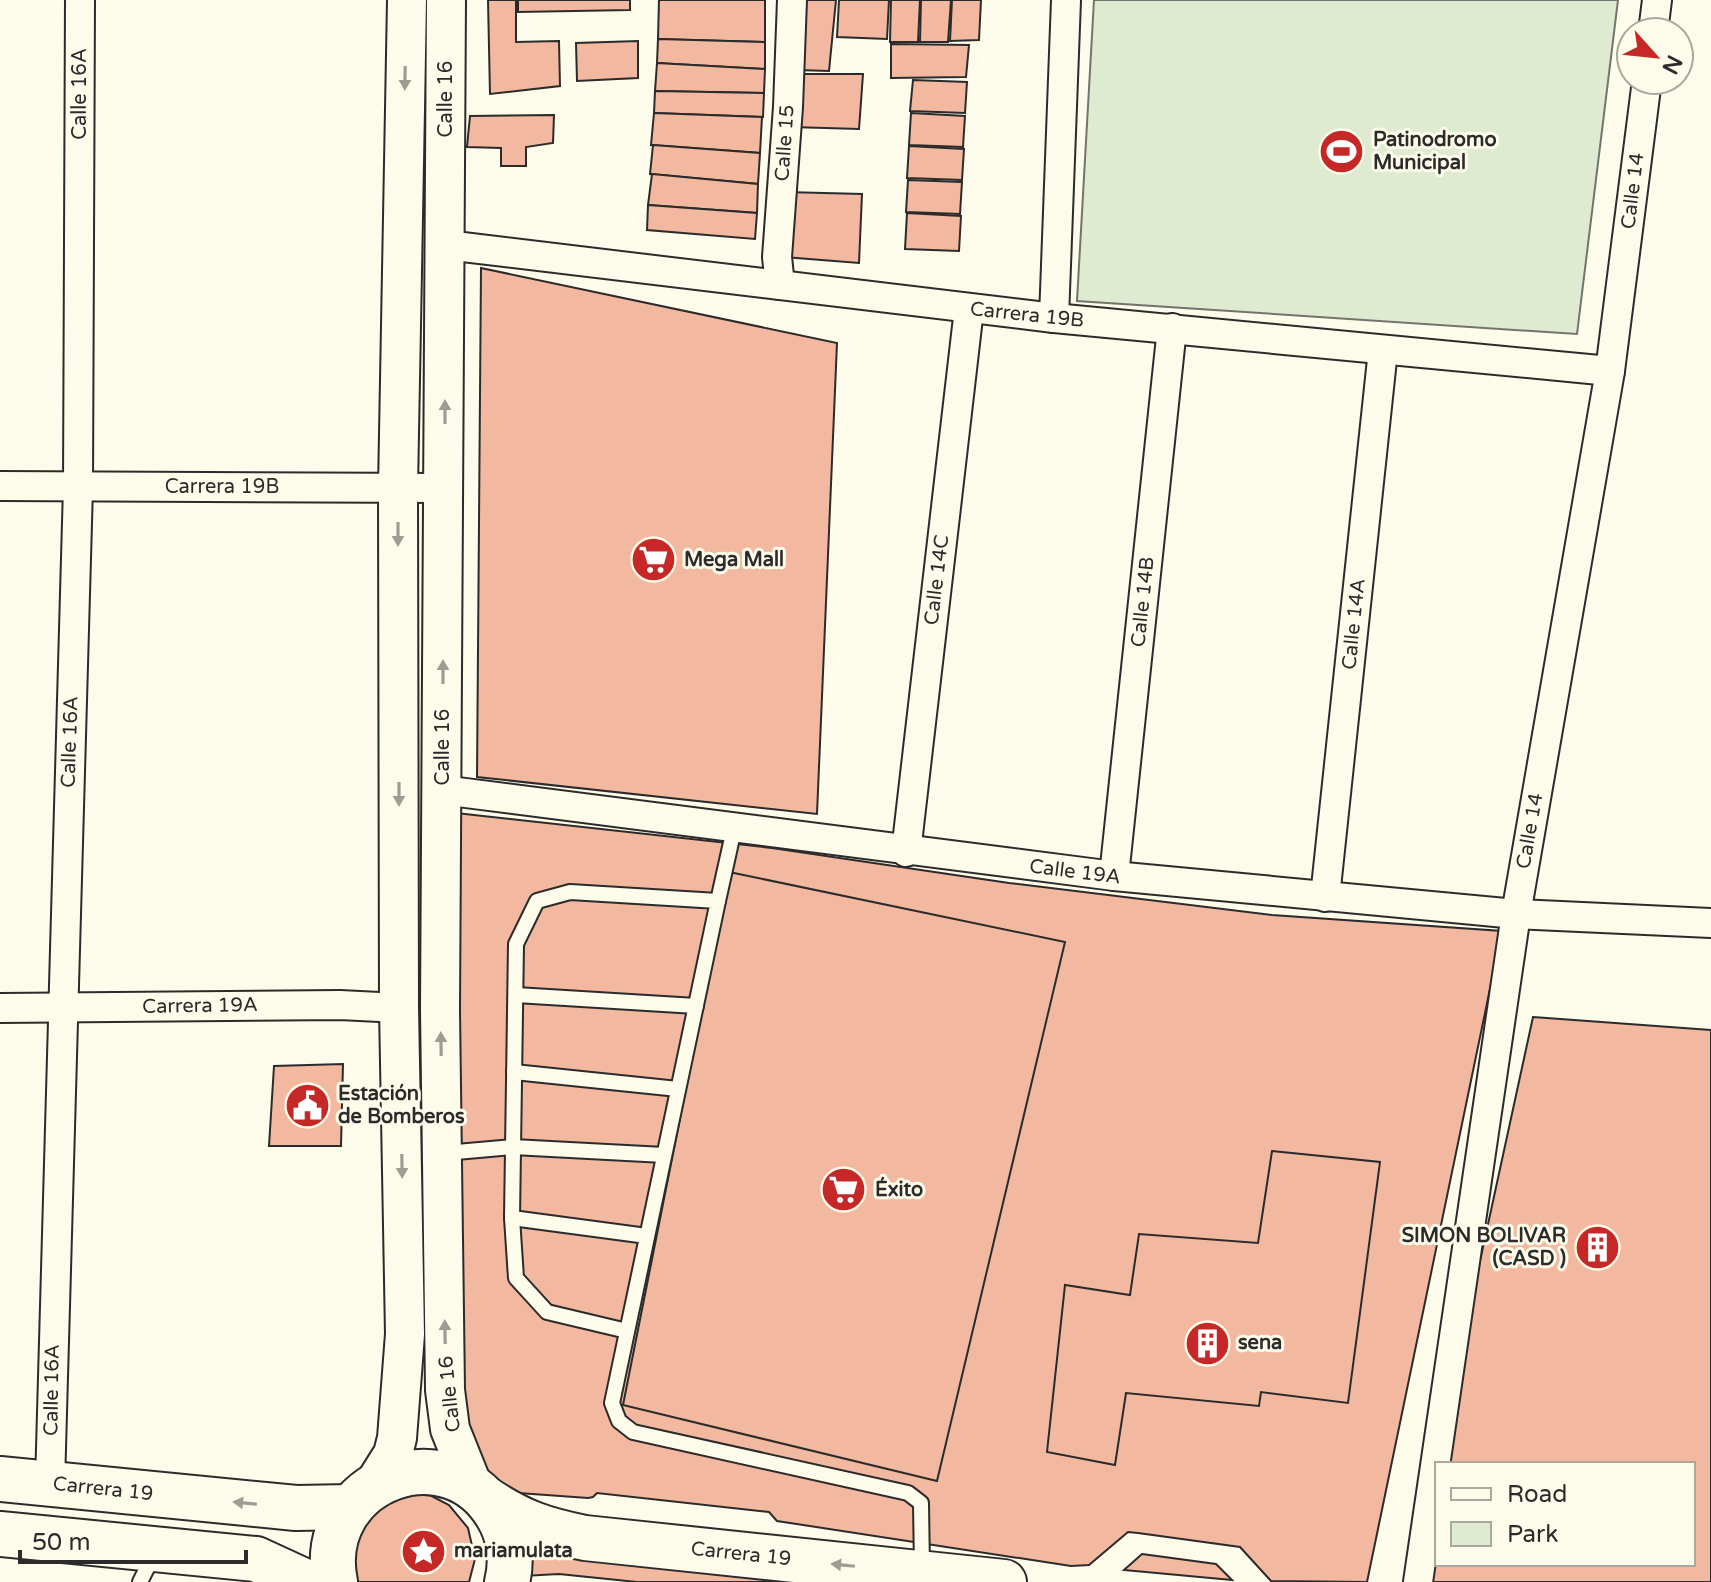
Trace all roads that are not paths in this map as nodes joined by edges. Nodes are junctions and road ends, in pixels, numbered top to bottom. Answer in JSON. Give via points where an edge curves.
{"nodes":[{"id":1,"x":80,"y":0,"type":"edge"},
{"id":2,"x":407,"y":0,"type":"edge"},
{"id":3,"x":446,"y":0,"type":"edge"},
{"id":4,"x":792,"y":0,"type":"edge"},
{"id":5,"x":1066,"y":0,"type":"edge"},
{"id":6,"x":1645,"y":96,"type":"edge"},
{"id":7,"x":446,"y":245,"type":"junction"},
{"id":8,"x":780,"y":285,"type":"junction"},
{"id":9,"x":969,"y":309,"type":"junction"},
{"id":10,"x":1054,"y":318,"type":"junction"},
{"id":11,"x":1172,"y":328,"type":"junction"},
{"id":12,"x":1383,"y":350,"type":"junction"},
{"id":13,"x":1610,"y":371,"type":"junction"},
{"id":14,"x":0,"y":486,"type":"edge"},
{"id":15,"x":78,"y":487,"type":"junction"},
{"id":16,"x":398,"y":488,"type":"junction"},
{"id":17,"x":444,"y":488,"type":"junction"},
{"id":18,"x":442,"y":790,"type":"junction"},
{"id":19,"x":734,"y":829,"type":"junction"},
{"id":20,"x":906,"y":852,"type":"junction"},
{"id":21,"x":1114,"y":876,"type":"junction"},
{"id":22,"x":1325,"y":897,"type":"junction"},
{"id":23,"x":718,"y":901,"type":"junction"},
{"id":24,"x":1516,"y":914,"type":"junction"},
{"id":25,"x":1711,"y":923,"type":"edge"},
{"id":26,"x":516,"y":995,"type":"junction"},
{"id":27,"x":696,"y":1006,"type":"junction"},
{"id":28,"x":0,"y":1008,"type":"edge"},
{"id":29,"x":61,"y":1008,"type":"junction"},
{"id":30,"x":399,"y":1008,"type":"junction"},
{"id":31,"x":514,"y":1072,"type":"junction"},
{"id":32,"x":678,"y":1089,"type":"junction"},
{"id":33,"x":513,"y":1147,"type":"junction"},
{"id":34,"x":442,"y":1153,"type":"junction"},
{"id":35,"x":664,"y":1155,"type":"junction"},
{"id":36,"x":512,"y":1218,"type":"junction"},
{"id":37,"x":647,"y":1236,"type":"junction"},
{"id":38,"x":627,"y":1331,"type":"junction"},
{"id":39,"x":1436,"y":1462,"type":"edge"},
{"id":40,"x":1435,"y":1466,"type":"edge"},
{"id":41,"x":0,"y":1479,"type":"edge"},
{"id":42,"x":50,"y":1484,"type":"junction"},
{"id":43,"x":480,"y":1494,"type":"junction"},
{"id":44,"x":362,"y":1496,"type":"junction"},
{"id":45,"x":0,"y":1534,"type":"edge"},
{"id":46,"x":149,"y":1565,"type":"edge"},
{"id":47,"x":922,"y":1573,"type":"junction"},
{"id":48,"x":306,"y":1582,"type":"edge"},
{"id":49,"x":335,"y":1582,"type":"edge"},
{"id":50,"x":507,"y":1582,"type":"edge"},
{"id":51,"x":1004,"y":1582,"type":"edge"},
{"id":52,"x":1418,"y":1582,"type":"edge"}],
"edges":[{"from":1,"to":15,"type":"street","name":"Calle 16A"},
{"from":2,"to":16,"type":"main road","name":"Calle 16","one_way":true},
{"from":3,"to":7,"type":"main road","name":"Calle 16"},
{"from":4,"to":8,"type":"street","name":"Calle 15","via":[[777,257]]},
{"from":5,"to":10,"type":"street"},
{"from":6,"to":13,"type":"street","name":"Calle 14"},
{"from":7,"to":8,"type":"street","name":"Carrera 19B"},
{"from":17,"to":7,"type":"main road","name":"Calle 16","one_way":true},
{"from":8,"to":9,"type":"street","name":"Carrera 19B"},
{"from":9,"to":10,"type":"street","name":"Carrera 19B"},
{"from":9,"to":20,"type":"street","name":"Calle 14C"},
{"from":10,"to":11,"type":"street","name":"Carrera 19B"},
{"from":11,"to":12,"type":"street","name":"Carrera 19B"},
{"from":11,"to":21,"type":"street","name":"Calle 14B"},
{"from":12,"to":13,"type":"street","name":"Carrera 19B"},
{"from":12,"to":22,"type":"street","name":"Calle 14A"},
{"from":13,"to":24,"type":"street","name":"Calle 14"},
{"from":14,"to":15,"type":"street","name":"Carrera 19B"},
{"from":15,"to":16,"type":"street","name":"Carrera 19B"},
{"from":15,"to":29,"type":"street","name":"Calle 16A"},
{"from":16,"to":17,"type":"street","name":"Carrera 19B"},
{"from":16,"to":30,"type":"main road","name":"Calle 16","one_way":true},
{"from":18,"to":17,"type":"main road","name":"Calle 16","one_way":true},
{"from":18,"to":19,"type":"street","name":"Calle 19A"},
{"from":34,"to":18,"type":"main road","name":"Calle 16","one_way":true},
{"from":19,"to":20,"type":"street","name":"Calle 19A"},
{"from":19,"to":23,"type":"lane"},
{"from":20,"to":21,"type":"street","name":"Calle 19A"},
{"from":21,"to":22,"type":"street","name":"Calle 19A"},
{"from":22,"to":24,"type":"street","name":"Calle 19A"},
{"from":23,"to":26,"type":"lane","via":[[570,892],[537,901],[516,944]]},
{"from":23,"to":27,"type":"lane"},
{"from":24,"to":25,"type":"street","name":"Calle 19A"},
{"from":24,"to":39,"type":"street","name":"Calle 14"},
{"from":26,"to":27,"type":"lane"},
{"from":26,"to":31,"type":"lane"},
{"from":27,"to":32,"type":"lane"},
{"from":28,"to":29,"type":"street","name":"Carrera 19A"},
{"from":29,"to":30,"type":"street","name":"Carrera 19A"},
{"from":29,"to":42,"type":"street","name":"Calle 16A"},
{"from":30,"to":44,"type":"main road","name":"Calle 16","one_way":true,"via":[[405,1334],[401,1403],[393,1454]]},
{"from":31,"to":32,"type":"lane"},
{"from":31,"to":33,"type":"lane"},
{"from":32,"to":35,"type":"lane"},
{"from":33,"to":34,"type":"lane"},
{"from":33,"to":35,"type":"lane"},
{"from":33,"to":36,"type":"lane"},
{"from":43,"to":34,"type":"main road","name":"Calle 16","one_way":true,"via":[[450,1429],[445,1390]]},
{"from":35,"to":37,"type":"lane"},
{"from":36,"to":37,"type":"lane"},
{"from":36,"to":38,"type":"lane","via":[[516,1278],[547,1312]]},
{"from":37,"to":38,"type":"lane"},
{"from":38,"to":47,"type":"lane","via":[[612,1403],[619,1421],[633,1432],[908,1493],[921,1503]]},
{"from":40,"to":52,"type":"street","name":"Calle 14"},
{"from":41,"to":42,"type":"highway","name":"Carrera 19"},
{"from":44,"to":42,"type":"highway","name":"Carrera 19","one_way":true,"via":[[296,1508]]},
{"from":43,"to":44,"type":"highway","name":"Carrera 19","via":[[447,1475],[416,1471],[387,1479]]},
{"from":47,"to":43,"type":"highway","name":"Carrera 19","one_way":true,"via":[[585,1538],[544,1530]]},
{"from":43,"to":50,"type":"highway","via":[[496,1512],[508,1543]]},
{"from":44,"to":49,"type":"highway","via":[[337,1534]]},
{"from":45,"to":46,"type":"highway"},
{"from":46,"to":48,"type":"highway","via":[[256,1559]]},
{"from":47,"to":51,"type":"highway","name":"Carrera 19"}]}
